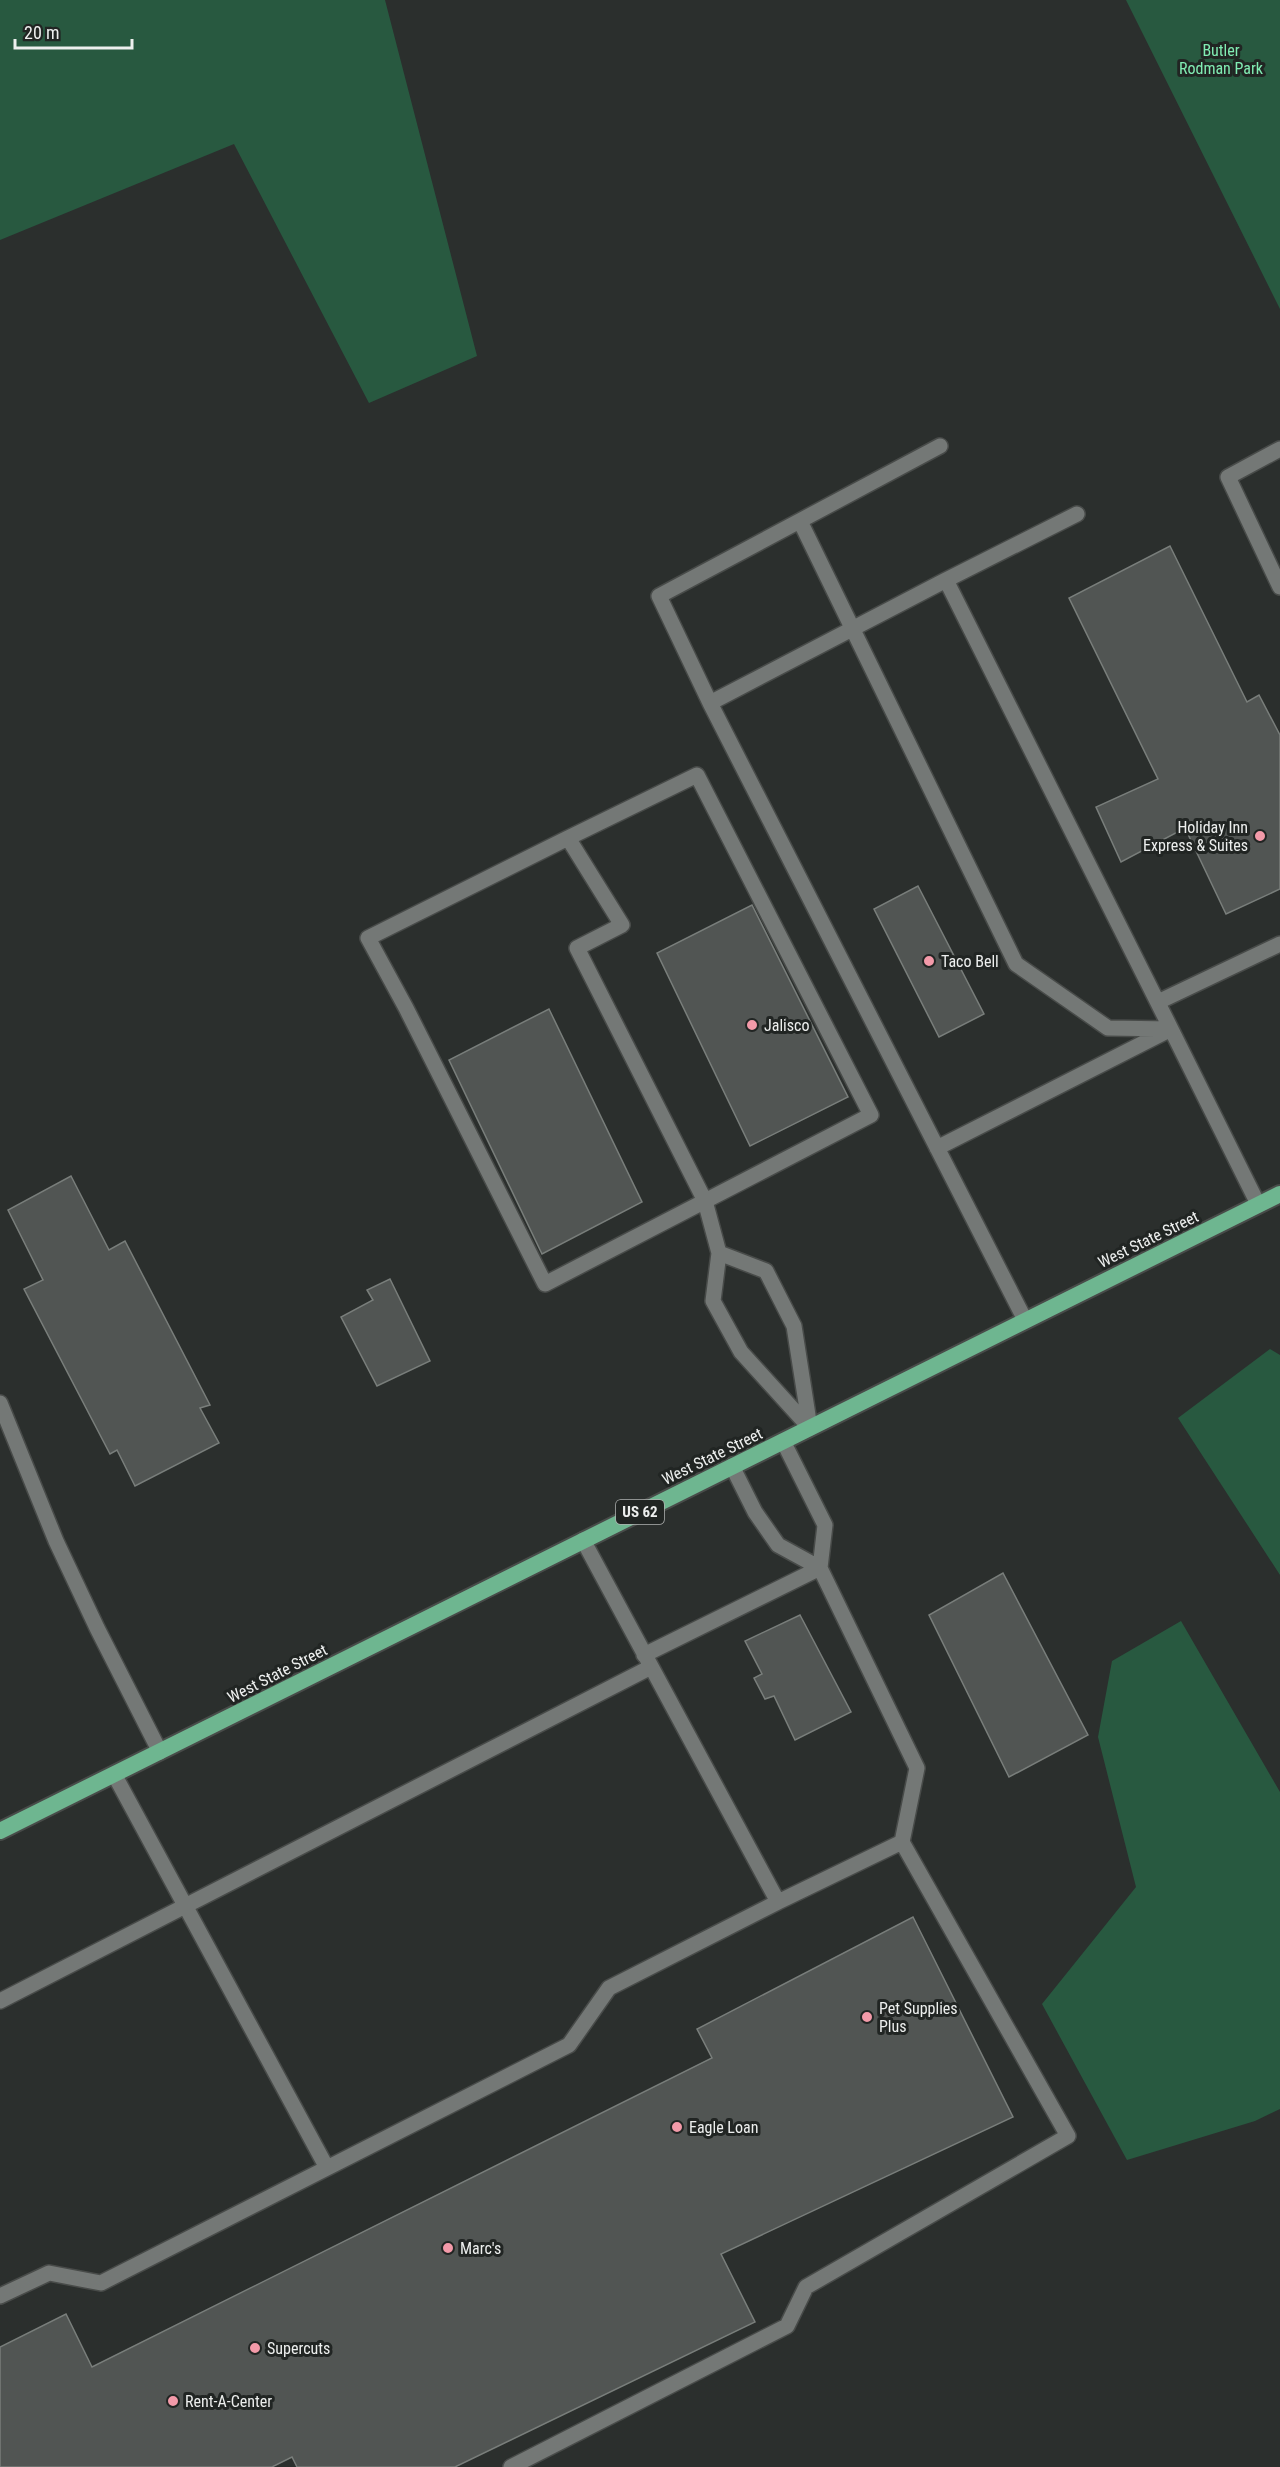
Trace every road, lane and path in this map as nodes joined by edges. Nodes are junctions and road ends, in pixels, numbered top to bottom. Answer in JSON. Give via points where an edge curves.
{"nodes":[{"id":1,"x":940,"y":446,"type":"dead end"},
{"id":2,"x":1280,"y":449,"type":"edge"},
{"id":3,"x":1077,"y":514,"type":"dead end"},
{"id":4,"x":800,"y":521,"type":"junction"},
{"id":5,"x":946,"y":580,"type":"junction"},
{"id":6,"x":1280,"y":587,"type":"edge"},
{"id":7,"x":853,"y":629,"type":"junction"},
{"id":8,"x":710,"y":703,"type":"junction"},
{"id":9,"x":568,"y":838,"type":"junction"},
{"id":10,"x":1280,"y":944,"type":"edge"},
{"id":11,"x":1158,"y":1002,"type":"junction"},
{"id":12,"x":1172,"y":1029,"type":"junction"},
{"id":13,"x":937,"y":1148,"type":"junction"},
{"id":14,"x":1280,"y":1194,"type":"edge"},
{"id":15,"x":705,"y":1201,"type":"junction"},
{"id":16,"x":1258,"y":1204,"type":"junction"},
{"id":17,"x":719,"y":1253,"type":"junction"},
{"id":18,"x":1025,"y":1320,"type":"junction"},
{"id":19,"x":0,"y":1403,"type":"edge"},
{"id":20,"x":810,"y":1428,"type":"junction"},
{"id":21,"x":783,"y":1441,"type":"junction"},
{"id":22,"x":732,"y":1466,"type":"junction"},
{"id":23,"x":583,"y":1540,"type":"junction"},
{"id":24,"x":820,"y":1568,"type":"junction"},
{"id":25,"x":648,"y":1661,"type":"junction"},
{"id":26,"x":160,"y":1752,"type":"junction"},
{"id":27,"x":114,"y":1774,"type":"junction"},
{"id":28,"x":0,"y":1831,"type":"edge"},
{"id":29,"x":902,"y":1842,"type":"junction"},
{"id":30,"x":778,"y":1902,"type":"junction"},
{"id":31,"x":186,"y":1906,"type":"junction"},
{"id":32,"x":0,"y":2001,"type":"edge"},
{"id":33,"x":327,"y":2168,"type":"junction"},
{"id":34,"x":0,"y":2296,"type":"edge"},
{"id":35,"x":511,"y":2467,"type":"edge"}],
"edges":[{"from":1,"to":4,"type":"lane"},
{"from":2,"to":6,"type":"lane","via":[[1228,477]]},
{"from":3,"to":5,"type":"lane"},
{"from":4,"to":7,"type":"lane"},
{"from":4,"to":8,"type":"lane","via":[[659,596]]},
{"from":5,"to":7,"type":"lane"},
{"from":5,"to":11,"type":"lane"},
{"from":7,"to":8,"type":"lane"},
{"from":7,"to":12,"type":"lane","via":[[1016,964],[1108,1028]]},
{"from":8,"to":13,"type":"lane"},
{"from":9,"to":15,"type":"lane","via":[[622,925],[577,948]]},
{"from":9,"to":15,"type":"lane","via":[[697,776],[871,1115]]},
{"from":9,"to":15,"type":"lane","via":[[368,938],[545,1284]]},
{"from":10,"to":11,"type":"lane"},
{"from":11,"to":12,"type":"lane"},
{"from":12,"to":13,"type":"lane"},
{"from":12,"to":16,"type":"lane"},
{"from":13,"to":18,"type":"lane"},
{"from":14,"to":16,"type":"highway","name":"West State Street","number":"US 62"},
{"from":15,"to":17,"type":"lane"},
{"from":16,"to":18,"type":"highway","name":"West State Street","number":"US 62"},
{"from":17,"to":20,"type":"lane","via":[[713,1301],[741,1352]]},
{"from":17,"to":20,"type":"lane","via":[[766,1271],[794,1326]]},
{"from":18,"to":20,"type":"highway","name":"West State Street","number":"US 62"},
{"from":19,"to":26,"type":"lane","via":[[56,1541]]},
{"from":20,"to":21,"type":"highway","name":"West State Street","number":"US 62"},
{"from":21,"to":22,"type":"highway","name":"West State Street","number":"US 62"},
{"from":21,"to":24,"type":"lane","via":[[825,1525]]},
{"from":22,"to":23,"type":"highway","name":"West State Street","number":"US 62"},
{"from":22,"to":24,"type":"lane","via":[[777,1545]]},
{"from":23,"to":25,"type":"lane"},
{"from":23,"to":26,"type":"highway","name":"West State Street","number":"US 62"},
{"from":24,"to":25,"type":"lane"},
{"from":24,"to":29,"type":"lane","via":[[917,1768]]},
{"from":25,"to":30,"type":"lane"},
{"from":25,"to":31,"type":"lane"},
{"from":26,"to":27,"type":"highway","name":"West State Street","number":"US 62"},
{"from":27,"to":28,"type":"highway","name":"West State Street","number":"US 62"},
{"from":27,"to":31,"type":"lane"},
{"from":29,"to":30,"type":"lane"},
{"from":29,"to":35,"type":"lane","via":[[1068,2136],[806,2287],[787,2326]]},
{"from":30,"to":33,"type":"lane","via":[[609,1988],[569,2045]]},
{"from":31,"to":32,"type":"lane"},
{"from":31,"to":33,"type":"lane"},
{"from":33,"to":34,"type":"lane","via":[[101,2283],[49,2273]]}]}
